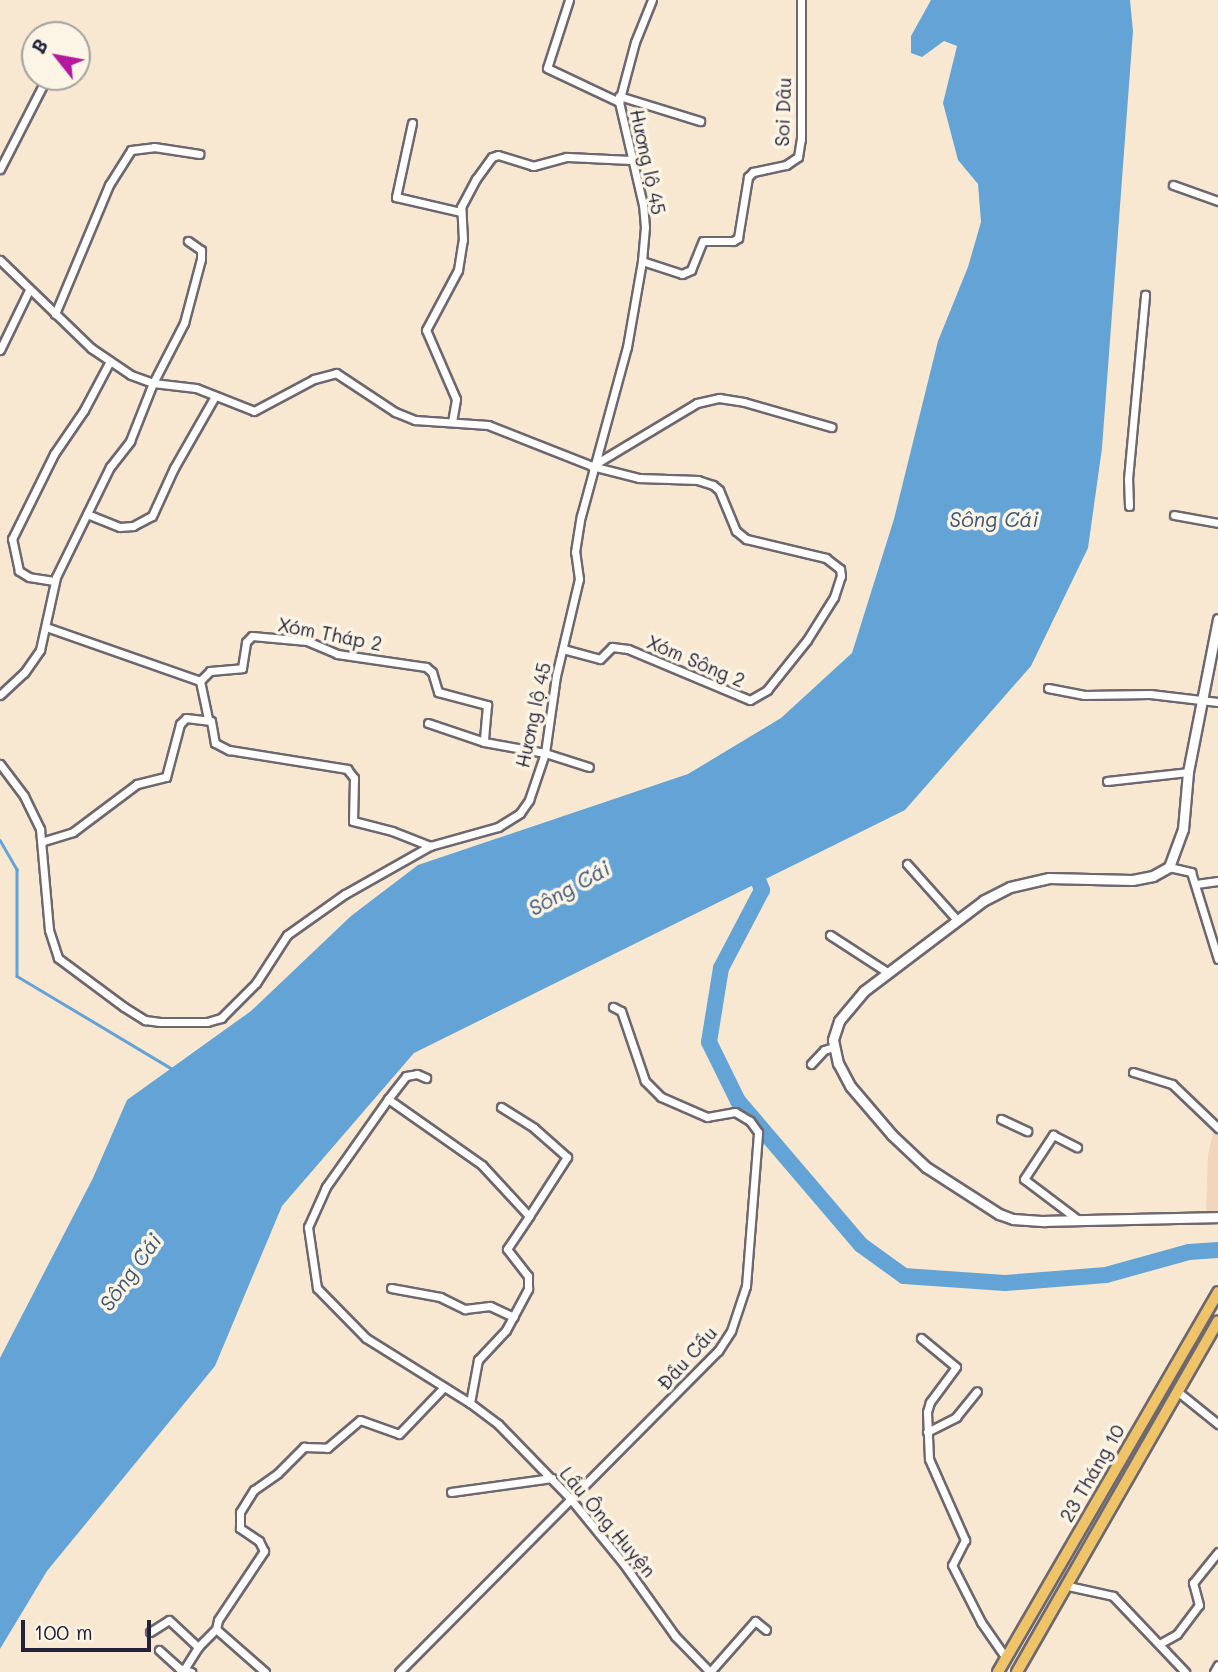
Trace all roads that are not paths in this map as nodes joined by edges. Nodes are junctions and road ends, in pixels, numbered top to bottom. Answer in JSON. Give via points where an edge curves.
{"nodes":[{"id":1,"x":569,"y":0,"type":"edge"},
{"id":2,"x":652,"y":0,"type":"edge"},
{"id":3,"x":802,"y":0,"type":"edge"},
{"id":4,"x":40,"y":91,"type":"edge"},
{"id":5,"x":619,"y":99,"type":"junction"},
{"id":6,"x":700,"y":121,"type":"dead end"},
{"id":7,"x":412,"y":122,"type":"dead end"},
{"id":8,"x":199,"y":154,"type":"dead end"},
{"id":9,"x":632,"y":160,"type":"junction"},
{"id":10,"x":0,"y":169,"type":"edge"},
{"id":11,"x":1173,"y":185,"type":"dead end"},
{"id":12,"x":1218,"y":201,"type":"edge"},
{"id":13,"x":461,"y":212,"type":"junction"},
{"id":14,"x":188,"y":241,"type":"dead end"},
{"id":15,"x":0,"y":260,"type":"edge"},
{"id":16,"x":642,"y":261,"type":"junction"},
{"id":17,"x":29,"y":290,"type":"junction"},
{"id":18,"x":1144,"y":295,"type":"dead end"},
{"id":19,"x":55,"y":314,"type":"junction"},
{"id":20,"x":0,"y":350,"type":"edge"},
{"id":21,"x":110,"y":361,"type":"junction"},
{"id":22,"x":153,"y":383,"type":"junction"},
{"id":23,"x":215,"y":396,"type":"junction"},
{"id":24,"x":452,"y":422,"type":"junction"},
{"id":25,"x":831,"y":427,"type":"dead end"},
{"id":26,"x":592,"y":466,"type":"junction"},
{"id":27,"x":1129,"y":506,"type":"dead end"},
{"id":28,"x":87,"y":514,"type":"junction"},
{"id":29,"x":1174,"y":514,"type":"dead end"},
{"id":30,"x":1218,"y":523,"type":"edge"},
{"id":31,"x":54,"y":581,"type":"junction"},
{"id":32,"x":1218,"y":619,"type":"edge"},
{"id":33,"x":46,"y":627,"type":"junction"},
{"id":34,"x":563,"y":649,"type":"junction"},
{"id":35,"x":200,"y":681,"type":"junction"},
{"id":36,"x":1048,"y":688,"type":"dead end"},
{"id":37,"x":0,"y":695,"type":"edge"},
{"id":38,"x":1202,"y":699,"type":"junction"},
{"id":39,"x":1218,"y":702,"type":"edge"},
{"id":40,"x":208,"y":719,"type":"junction"},
{"id":41,"x":428,"y":723,"type":"dead end"},
{"id":42,"x":484,"y":742,"type":"junction"},
{"id":43,"x":545,"y":752,"type":"junction"},
{"id":44,"x":0,"y":764,"type":"edge"},
{"id":45,"x":589,"y":767,"type":"dead end"},
{"id":46,"x":1188,"y":772,"type":"junction"},
{"id":47,"x":1107,"y":781,"type":"dead end"},
{"id":48,"x":44,"y":841,"type":"junction"},
{"id":49,"x":430,"y":846,"type":"junction"},
{"id":50,"x":907,"y":864,"type":"dead end"},
{"id":51,"x":1170,"y":867,"type":"junction"},
{"id":52,"x":1218,"y":881,"type":"edge"},
{"id":53,"x":1196,"y":884,"type":"junction"},
{"id":54,"x":958,"y":921,"type":"junction"},
{"id":55,"x":830,"y":935,"type":"dead end"},
{"id":56,"x":1218,"y":959,"type":"edge"},
{"id":57,"x":887,"y":972,"type":"junction"},
{"id":58,"x":613,"y":1007,"type":"dead end"},
{"id":59,"x":833,"y":1047,"type":"junction"},
{"id":60,"x":811,"y":1064,"type":"dead end"},
{"id":61,"x":1133,"y":1072,"type":"dead end"},
{"id":62,"x":425,"y":1078,"type":"dead end"},
{"id":63,"x":388,"y":1099,"type":"junction"},
{"id":64,"x":502,"y":1107,"type":"dead end"},
{"id":65,"x":1001,"y":1119,"type":"dead end"},
{"id":66,"x":1218,"y":1128,"type":"edge"},
{"id":67,"x":1027,"y":1131,"type":"dead end"},
{"id":68,"x":1077,"y":1147,"type":"dead end"},
{"id":69,"x":529,"y":1216,"type":"junction"},
{"id":70,"x":1218,"y":1217,"type":"edge"},
{"id":71,"x":1077,"y":1219,"type":"junction"},
{"id":72,"x":391,"y":1288,"type":"dead end"},
{"id":73,"x":1218,"y":1292,"type":"edge"},
{"id":74,"x":514,"y":1317,"type":"junction"},
{"id":75,"x":1218,"y":1321,"type":"edge"},
{"id":76,"x":921,"y":1338,"type":"dead end"},
{"id":77,"x":444,"y":1387,"type":"junction"},
{"id":78,"x":977,"y":1391,"type":"dead end"},
{"id":79,"x":1177,"y":1391,"type":"junction"},
{"id":80,"x":470,"y":1403,"type":"junction"},
{"id":81,"x":1218,"y":1424,"type":"edge"},
{"id":82,"x":928,"y":1432,"type":"junction"},
{"id":83,"x":552,"y":1478,"type":"junction"},
{"id":84,"x":451,"y":1492,"type":"dead end"},
{"id":85,"x":569,"y":1497,"type":"junction"},
{"id":86,"x":1218,"y":1552,"type":"edge"},
{"id":87,"x":1053,"y":1577,"type":"junction"},
{"id":88,"x":1068,"y":1586,"type":"junction"},
{"id":89,"x":216,"y":1629,"type":"junction"},
{"id":90,"x":766,"y":1630,"type":"dead end"},
{"id":91,"x":150,"y":1632,"type":"dead end"},
{"id":92,"x":1161,"y":1643,"type":"junction"},
{"id":93,"x":198,"y":1647,"type":"junction"},
{"id":94,"x":159,"y":1650,"type":"dead end"},
{"id":95,"x":1006,"y":1658,"type":"junction"},
{"id":96,"x":1218,"y":1665,"type":"edge"},
{"id":97,"x":188,"y":1670,"type":"edge"},
{"id":98,"x":265,"y":1672,"type":"edge"},
{"id":99,"x":399,"y":1672,"type":"edge"},
{"id":100,"x":710,"y":1672,"type":"edge"},
{"id":101,"x":998,"y":1672,"type":"edge"},
{"id":102,"x":1017,"y":1672,"type":"edge"},
{"id":103,"x":1185,"y":1672,"type":"edge"},
{"id":104,"x":1214,"y":1672,"type":"edge"}],
"edges":[{"from":1,"to":5,"type":"street","via":[[547,68]]},
{"from":2,"to":5,"type":"street","name":"Hương lộ 45"},
{"from":3,"to":16,"type":"street","name":"Soi Dâu","via":[[798,157],[748,177],[738,238],[733,242],[703,241],[691,270],[682,274]]},
{"from":4,"to":10,"type":"street"},
{"from":5,"to":6,"type":"street"},
{"from":5,"to":9,"type":"street","name":"Hương lộ 45"},
{"from":7,"to":13,"type":"street","via":[[396,197]]},
{"from":8,"to":19,"type":"street","via":[[153,147],[131,150],[109,185]]},
{"from":9,"to":13,"type":"street","via":[[566,157],[533,166],[498,155],[472,186]]},
{"from":9,"to":16,"type":"street","name":"Hương lộ 45","via":[[645,227]]},
{"from":11,"to":12,"type":"street"},
{"from":13,"to":24,"type":"street","via":[[458,270],[426,330],[456,399]]},
{"from":14,"to":22,"type":"street","via":[[201,250],[195,288],[184,323]]},
{"from":15,"to":17,"type":"street"},
{"from":16,"to":26,"type":"street","name":"Hương lộ 45","via":[[627,347]]},
{"from":17,"to":19,"type":"street"},
{"from":17,"to":20,"type":"street"},
{"from":18,"to":27,"type":"street"},
{"from":19,"to":21,"type":"street"},
{"from":21,"to":22,"type":"street"},
{"from":21,"to":31,"type":"street","via":[[54,454],[12,539],[19,571]]},
{"from":22,"to":23,"type":"street","via":[[196,388]]},
{"from":22,"to":28,"type":"street","via":[[131,441],[110,467]]},
{"from":23,"to":24,"type":"street","via":[[254,411],[314,379],[336,373],[395,412],[415,420]]},
{"from":23,"to":28,"type":"street","via":[[152,516],[120,527]]},
{"from":24,"to":26,"type":"street","via":[[505,430]]},
{"from":25,"to":26,"type":"street","via":[[719,398],[697,403]]},
{"from":26,"to":34,"type":"street","name":"Hương lộ 45","via":[[575,552],[579,579]]},
{"from":26,"to":34,"type":"street","name":"Xóm Sông 2","via":[[639,478],[698,480],[713,485],[736,531],[746,539],[826,558],[840,569],[841,576],[834,597],[807,640],[767,690],[750,700],[628,649],[612,647],[600,659]]},
{"from":28,"to":31,"type":"street"},
{"from":29,"to":30,"type":"street"},
{"from":31,"to":33,"type":"street"},
{"from":32,"to":38,"type":"street"},
{"from":33,"to":35,"type":"street"},
{"from":33,"to":37,"type":"street","via":[[30,666]]},
{"from":34,"to":43,"type":"street","name":"Hương lộ 45"},
{"from":35,"to":40,"type":"street"},
{"from":35,"to":42,"type":"street","name":"Xóm Tháp 2","via":[[210,671],[242,668],[246,642],[252,636],[307,641],[337,654],[428,668],[438,692],[488,705]]},
{"from":36,"to":38,"type":"street","via":[[1084,695]]},
{"from":38,"to":39,"type":"street"},
{"from":38,"to":46,"type":"street"},
{"from":40,"to":48,"type":"street","via":[[183,720],[165,778],[132,787],[77,830]]},
{"from":40,"to":49,"type":"street","via":[[213,723],[215,743],[223,748],[348,769],[354,778],[353,821]]},
{"from":41,"to":42,"type":"street"},
{"from":42,"to":43,"type":"street"},
{"from":43,"to":45,"type":"street"},
{"from":43,"to":49,"type":"street","name":"Hương lộ 45","via":[[529,800],[514,819]]},
{"from":44,"to":48,"type":"street","name":"Hương lộ 45","via":[[30,807]]},
{"from":46,"to":47,"type":"street"},
{"from":46,"to":51,"type":"street","via":[[1183,830]]},
{"from":48,"to":49,"type":"street","name":"Hương lộ 45","via":[[49,930],[58,958],[132,1012],[160,1022],[207,1022],[229,1014],[287,935],[345,894]]},
{"from":50,"to":54,"type":"street"},
{"from":51,"to":53,"type":"street","via":[[1191,872]]},
{"from":51,"to":54,"type":"street","via":[[1132,880],[1025,881],[984,901]]},
{"from":52,"to":53,"type":"street"},
{"from":53,"to":56,"type":"street"},
{"from":54,"to":57,"type":"street"},
{"from":55,"to":57,"type":"street"},
{"from":57,"to":59,"type":"street","via":[[846,1010],[833,1034]]},
{"from":58,"to":85,"type":"street","name":"Đầu Cầu","via":[[621,1012],[645,1081],[661,1097],[707,1117],[735,1112],[758,1132],[747,1286],[718,1351]]},
{"from":59,"to":60,"type":"street","via":[[824,1049]]},
{"from":59,"to":71,"type":"street","via":[[855,1093],[911,1153],[949,1183],[1009,1218]]},
{"from":61,"to":66,"type":"street","via":[[1172,1084]]},
{"from":62,"to":63,"type":"street","name":"Lầu Ông Huyện","via":[[406,1076]]},
{"from":63,"to":69,"type":"street","via":[[482,1165]]},
{"from":63,"to":77,"type":"street","name":"Lầu Ông Huyện","via":[[326,1187],[314,1212],[307,1233],[311,1266],[320,1292],[366,1338]]},
{"from":64,"to":69,"type":"street","via":[[567,1157]]},
{"from":65,"to":67,"type":"street"},
{"from":68,"to":71,"type":"street","via":[[1053,1135],[1024,1179]]},
{"from":69,"to":74,"type":"street","via":[[507,1249],[529,1280]]},
{"from":70,"to":71,"type":"street"},
{"from":72,"to":74,"type":"street","via":[[440,1297],[465,1309],[491,1306]]},
{"from":73,"to":87,"type":"main road","name":"23 Tháng 10"},
{"from":74,"to":80,"type":"street","via":[[478,1360]]},
{"from":75,"to":79,"type":"main road","name":"23 Tháng 10"},
{"from":76,"to":82,"type":"street","via":[[956,1367],[929,1404]]},
{"from":77,"to":80,"type":"street","name":"Lầu Ông Huyện"},
{"from":77,"to":89,"type":"street","via":[[399,1434],[358,1421],[327,1448],[304,1447],[254,1490],[238,1522],[264,1552]]},
{"from":78,"to":82,"type":"street","via":[[956,1417]]},
{"from":79,"to":81,"type":"street"},
{"from":79,"to":88,"type":"main road","name":"23 Tháng 10"},
{"from":80,"to":83,"type":"street","name":"Lầu Ông Huyện"},
{"from":82,"to":95,"type":"street","via":[[929,1459],[965,1540],[953,1567]]},
{"from":83,"to":84,"type":"street"},
{"from":83,"to":85,"type":"street","name":"Lầu Ông Huyện"},
{"from":85,"to":99,"type":"street","name":"Đầu Cầu"},
{"from":85,"to":100,"type":"street","name":"Lầu Ông Huyện","via":[[675,1636]]},
{"from":86,"to":92,"type":"street","via":[[1193,1583],[1199,1605],[1177,1634]]},
{"from":87,"to":88,"type":"main road"},
{"from":87,"to":95,"type":"main road","name":"23 Tháng 10"},
{"from":88,"to":92,"type":"street","via":[[1113,1596]]},
{"from":88,"to":102,"type":"main road","name":"23 Tháng 10"},
{"from":89,"to":93,"type":"street"},
{"from":89,"to":98,"type":"street"},
{"from":90,"to":100,"type":"street","via":[[755,1621]]},
{"from":91,"to":93,"type":"street","via":[[169,1620]]},
{"from":92,"to":103,"type":"street"},
{"from":93,"to":97,"type":"street"},
{"from":94,"to":97,"type":"street"},
{"from":95,"to":101,"type":"main road","name":"23 Tháng 10"},
{"from":96,"to":104,"type":"street"}]}
